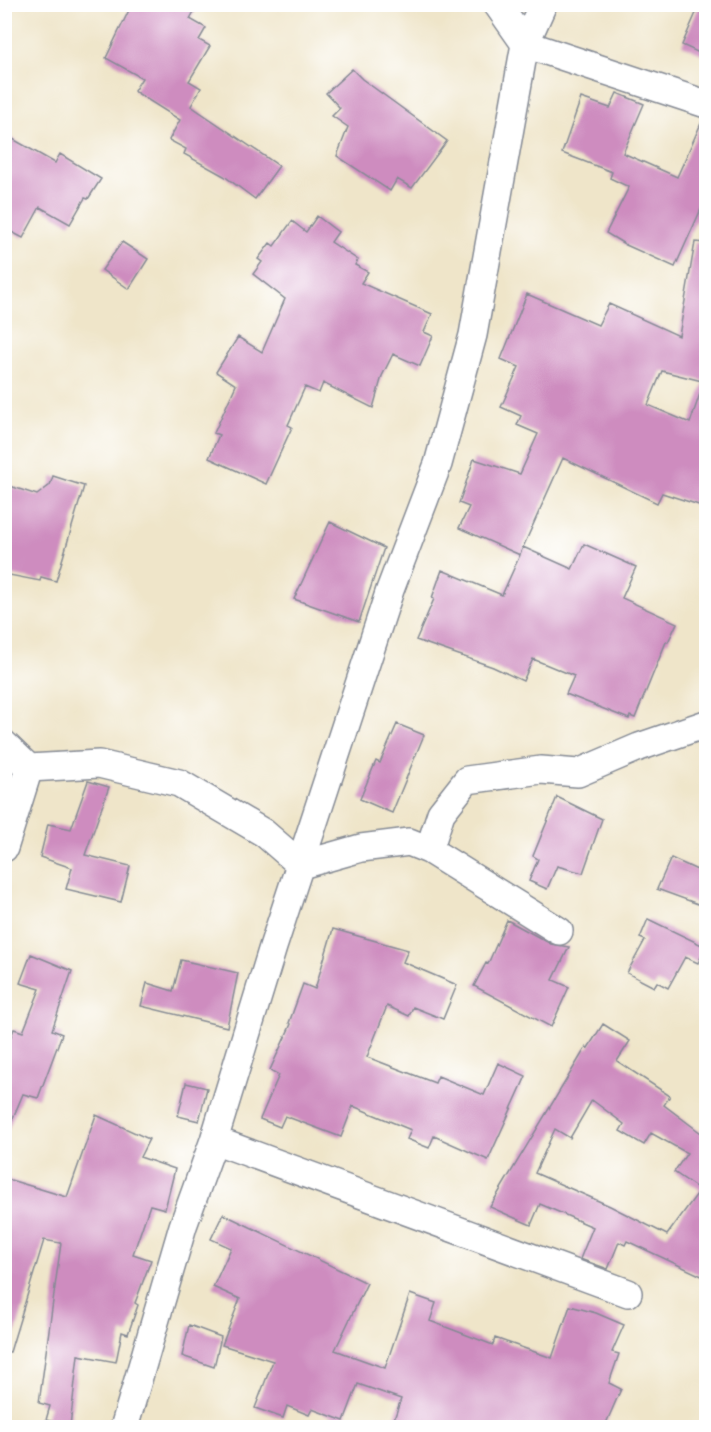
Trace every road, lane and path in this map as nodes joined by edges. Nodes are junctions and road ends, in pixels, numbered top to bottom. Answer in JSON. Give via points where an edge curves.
{"nodes":[{"id":1,"x":496,"y":4,"type":"edge"},
{"id":2,"x":543,"y":4,"type":"edge"},
{"id":3,"x":525,"y":44,"type":"junction"},
{"id":4,"x":706,"y":104,"type":"edge"},
{"id":5,"x":706,"y":724,"type":"edge"},
{"id":6,"x":4,"y":744,"type":"edge"},
{"id":7,"x":29,"y":768,"type":"junction"},
{"id":8,"x":4,"y":848,"type":"edge"},
{"id":9,"x":429,"y":850,"type":"junction"},
{"id":10,"x":301,"y":865,"type":"junction"},
{"id":11,"x":559,"y":931,"type":"dead end"},
{"id":12,"x":214,"y":1140,"type":"junction"},
{"id":13,"x":628,"y":1293,"type":"dead end"},
{"id":14,"x":124,"y":1428,"type":"edge"}],
"edges":[{"from":1,"to":3,"type":"street"},
{"from":2,"to":3,"type":"street"},
{"from":3,"to":4,"type":"street"},
{"from":3,"to":10,"type":"street","via":[[473,335],[438,464],[390,590]]},
{"from":5,"to":9,"type":"street","via":[[578,773],[541,770],[467,780],[441,813]]},
{"from":6,"to":7,"type":"street"},
{"from":7,"to":8,"type":"street"},
{"from":7,"to":10,"type":"street","via":[[99,764],[179,783],[264,833]]},
{"from":9,"to":10,"type":"street","via":[[409,842],[361,848]]},
{"from":9,"to":11,"type":"street"},
{"from":10,"to":12,"type":"street"},
{"from":12,"to":13,"type":"street"},
{"from":12,"to":14,"type":"street","via":[[183,1226]]}]}
